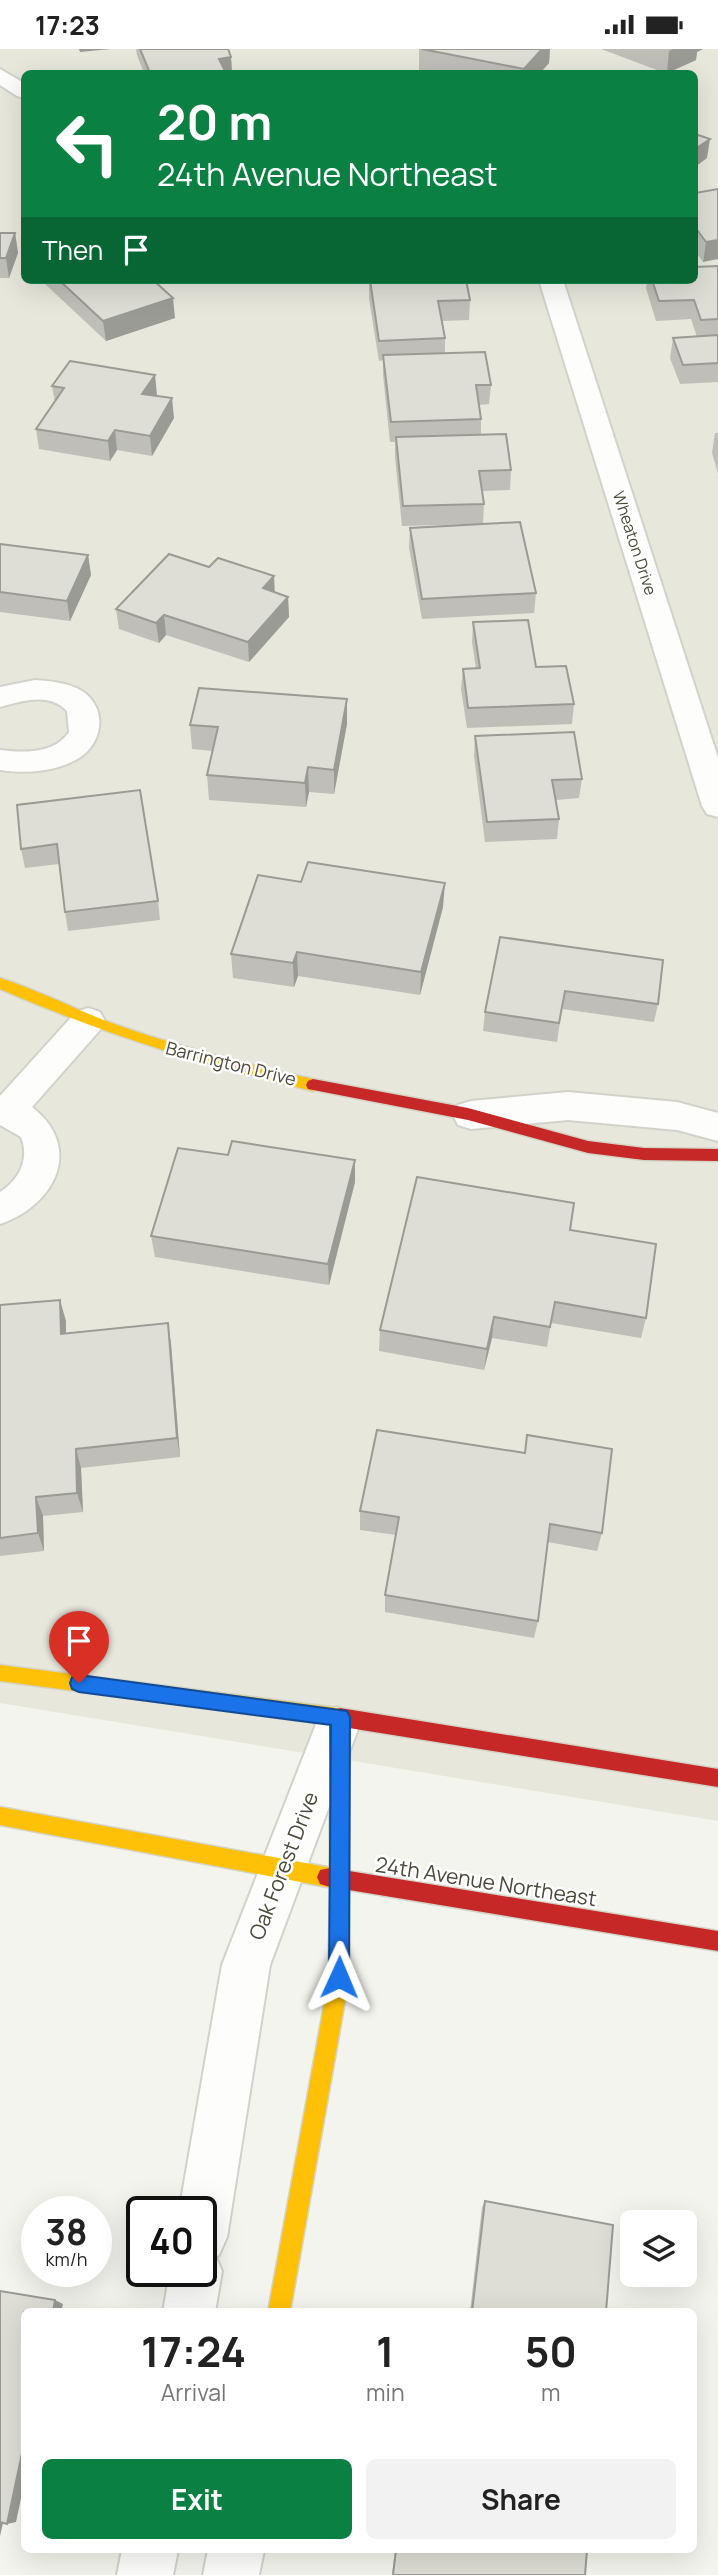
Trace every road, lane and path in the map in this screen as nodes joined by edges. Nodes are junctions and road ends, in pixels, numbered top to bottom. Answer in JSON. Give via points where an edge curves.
{"nodes":[{"id":1,"x":0,"y":75,"type":"edge"},
{"id":2,"x":21,"y":90,"type":"edge"},
{"id":3,"x":552,"y":284,"type":"edge"},
{"id":4,"x":0,"y":697,"type":"edge"},
{"id":5,"x":0,"y":760,"type":"edge"},
{"id":6,"x":718,"y":806,"type":"edge"},
{"id":7,"x":0,"y":983,"type":"edge"},
{"id":8,"x":88,"y":1021,"type":"junction"},
{"id":9,"x":4,"y":1112,"type":"edge"},
{"id":10,"x":471,"y":1115,"type":"junction"},
{"id":11,"x":718,"y":1127,"type":"edge"},
{"id":12,"x":718,"y":1155,"type":"edge"},
{"id":13,"x":0,"y":1209,"type":"edge"},
{"id":14,"x":0,"y":1673,"type":"edge"},
{"id":15,"x":341,"y":1717,"type":"junction"},
{"id":16,"x":718,"y":1779,"type":"edge"},
{"id":17,"x":0,"y":1816,"type":"edge"},
{"id":18,"x":283,"y":1870,"type":"junction"},
{"id":19,"x":341,"y":1879,"type":"junction"},
{"id":20,"x":718,"y":1941,"type":"edge"},
{"id":21,"x":208,"y":2196,"type":"edge"},
{"id":22,"x":193,"y":2287,"type":"edge"},
{"id":23,"x":190,"y":2308,"type":"edge"},
{"id":24,"x":280,"y":2308,"type":"edge"},
{"id":25,"x":149,"y":2553,"type":"edge"},
{"id":26,"x":235,"y":2553,"type":"edge"},
{"id":27,"x":145,"y":2575,"type":"edge"},
{"id":28,"x":231,"y":2575,"type":"edge"}],
"edges":[{"from":1,"to":2,"type":"street"},
{"from":3,"to":6,"type":"street","name":"Wheaton Drive"},
{"from":4,"to":5,"type":"street","via":[[35,689],[56,692],[79,705],[85,718],[82,736],[67,752],[45,761]]},
{"from":7,"to":8,"type":"street","name":"Barrington Drive"},
{"from":8,"to":9,"type":"street"},
{"from":8,"to":10,"type":"street","name":"Barrington Drive","via":[[266,1074]]},
{"from":9,"to":13,"type":"street","via":[[24,1120],[37,1134],[44,1154],[36,1182]]},
{"from":10,"to":11,"type":"street","name":"Barrington Drive","via":[[568,1106],[677,1117]]},
{"from":10,"to":12,"type":"street","name":"Barrington Drive","via":[[572,1144],[671,1157]]},
{"from":14,"to":15,"type":"street"},
{"from":15,"to":16,"type":"street"},
{"from":15,"to":18,"type":"street","name":"Oak Forest Drive"},
{"from":15,"to":19,"type":"street","name":"Oak Forest Drive"},
{"from":17,"to":18,"type":"street","name":"24th Avenue Northeast"},
{"from":18,"to":19,"type":"street","name":"24th Avenue Northeast"},
{"from":18,"to":21,"type":"street","name":"Oak Forest Drive","via":[[246,1965]]},
{"from":19,"to":20,"type":"street","name":"24th Avenue Northeast"},
{"from":19,"to":24,"type":"street","name":"Oak Forest Drive","via":[[339,1977]]},
{"from":22,"to":23,"type":"street"},
{"from":25,"to":27,"type":"street"},
{"from":26,"to":28,"type":"street"}]}
